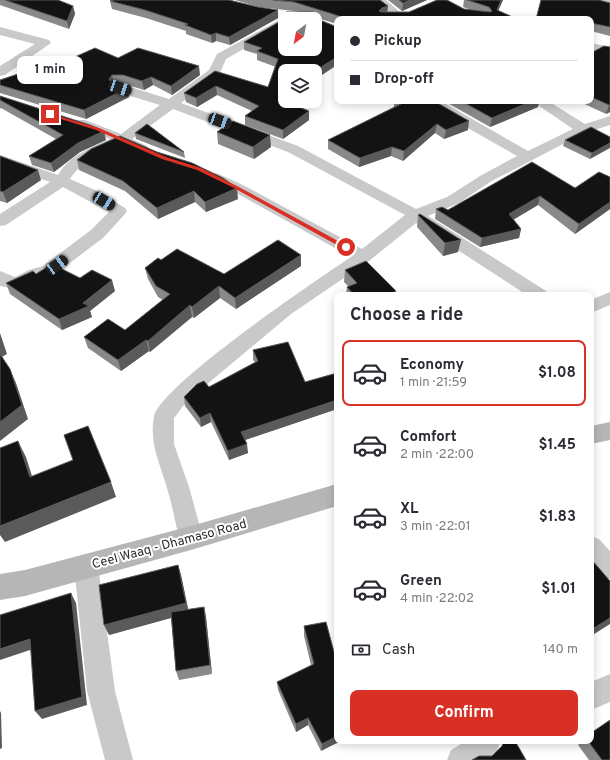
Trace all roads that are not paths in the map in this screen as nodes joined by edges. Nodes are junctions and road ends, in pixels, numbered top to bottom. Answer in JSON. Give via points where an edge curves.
{"nodes":[{"id":1,"x":379,"y":0,"type":"edge"},
{"id":2,"x":591,"y":0,"type":"edge"},
{"id":3,"x":610,"y":2,"type":"edge"},
{"id":4,"x":271,"y":13,"type":"edge"},
{"id":5,"x":278,"y":14,"type":"edge"},
{"id":6,"x":403,"y":16,"type":"edge"},
{"id":7,"x":278,"y":25,"type":"edge"},
{"id":8,"x":0,"y":31,"type":"edge"},
{"id":9,"x":594,"y":47,"type":"edge"},
{"id":10,"x":610,"y":51,"type":"edge"},
{"id":11,"x":0,"y":72,"type":"edge"},
{"id":12,"x":120,"y":88,"type":"edge"},
{"id":13,"x":436,"y":104,"type":"edge"},
{"id":14,"x":544,"y":104,"type":"edge"},
{"id":15,"x":169,"y":105,"type":"junction"},
{"id":16,"x":69,"y":120,"type":"edge"},
{"id":17,"x":610,"y":120,"type":"edge"},
{"id":18,"x":583,"y":129,"type":"junction"},
{"id":19,"x":121,"y":140,"type":"junction"},
{"id":20,"x":157,"y":155,"type":"edge"},
{"id":21,"x":527,"y":156,"type":"junction"},
{"id":22,"x":0,"y":159,"type":"edge"},
{"id":23,"x":199,"y":169,"type":"edge"},
{"id":24,"x":61,"y":182,"type":"junction"},
{"id":25,"x":415,"y":215,"type":"junction"},
{"id":26,"x":0,"y":221,"type":"edge"},
{"id":27,"x":363,"y":257,"type":"junction"},
{"id":28,"x":0,"y":277,"type":"edge"},
{"id":29,"x":535,"y":292,"type":"edge"},
{"id":30,"x":610,"y":298,"type":"edge"},
{"id":31,"x":594,"y":306,"type":"edge"},
{"id":32,"x":610,"y":431,"type":"edge"},
{"id":33,"x":594,"y":434,"type":"edge"},
{"id":34,"x":334,"y":496,"type":"edge"},
{"id":35,"x":191,"y":538,"type":"junction"},
{"id":36,"x":594,"y":550,"type":"edge"},
{"id":37,"x":86,"y":566,"type":"junction"},
{"id":38,"x":610,"y":568,"type":"edge"},
{"id":39,"x":0,"y":586,"type":"edge"},
{"id":40,"x":610,"y":688,"type":"edge"},
{"id":41,"x":594,"y":695,"type":"edge"},
{"id":42,"x":112,"y":758,"type":"edge"}],
"edges":[{"from":1,"to":6,"type":"street"},
{"from":2,"to":3,"type":"street"},
{"from":4,"to":5,"type":"street"},
{"from":7,"to":15,"type":"street","via":[[222,57],[214,72]]},
{"from":8,"to":11,"type":"street","via":[[45,43]]},
{"from":9,"to":10,"type":"street"},
{"from":12,"to":15,"type":"street"},
{"from":13,"to":21,"type":"street"},
{"from":14,"to":18,"type":"street"},
{"from":15,"to":19,"type":"street"},
{"from":15,"to":25,"type":"street","via":[[184,108],[293,149],[366,186]]},
{"from":16,"to":19,"type":"street","via":[[104,131]]},
{"from":17,"to":18,"type":"street"},
{"from":18,"to":21,"type":"street"},
{"from":19,"to":20,"type":"street"},
{"from":19,"to":24,"type":"street","via":[[87,155],[71,166]]},
{"from":21,"to":25,"type":"street","via":[[453,200]]},
{"from":22,"to":24,"type":"street"},
{"from":23,"to":27,"type":"street"},
{"from":24,"to":26,"type":"street"},
{"from":24,"to":28,"type":"street","via":[[104,201],[119,211],[97,234],[49,270],[15,283],[7,282]]},
{"from":25,"to":27,"type":"street"},
{"from":25,"to":29,"type":"street"},
{"from":27,"to":35,"type":"street","via":[[285,310],[180,395],[164,416],[163,444],[178,487]]},
{"from":30,"to":31,"type":"street"},
{"from":32,"to":33,"type":"main road"},
{"from":34,"to":35,"type":"main road","name":"Ceel Waaq - Dhamaso Road"},
{"from":35,"to":37,"type":"main road","name":"Ceel Waaq - Dhamaso Road"},
{"from":36,"to":38,"type":"street"},
{"from":37,"to":39,"type":"main road","name":"Ceel Waaq - Dhamaso Road","via":[[25,583]]},
{"from":37,"to":42,"type":"street"},
{"from":40,"to":41,"type":"street"}]}
